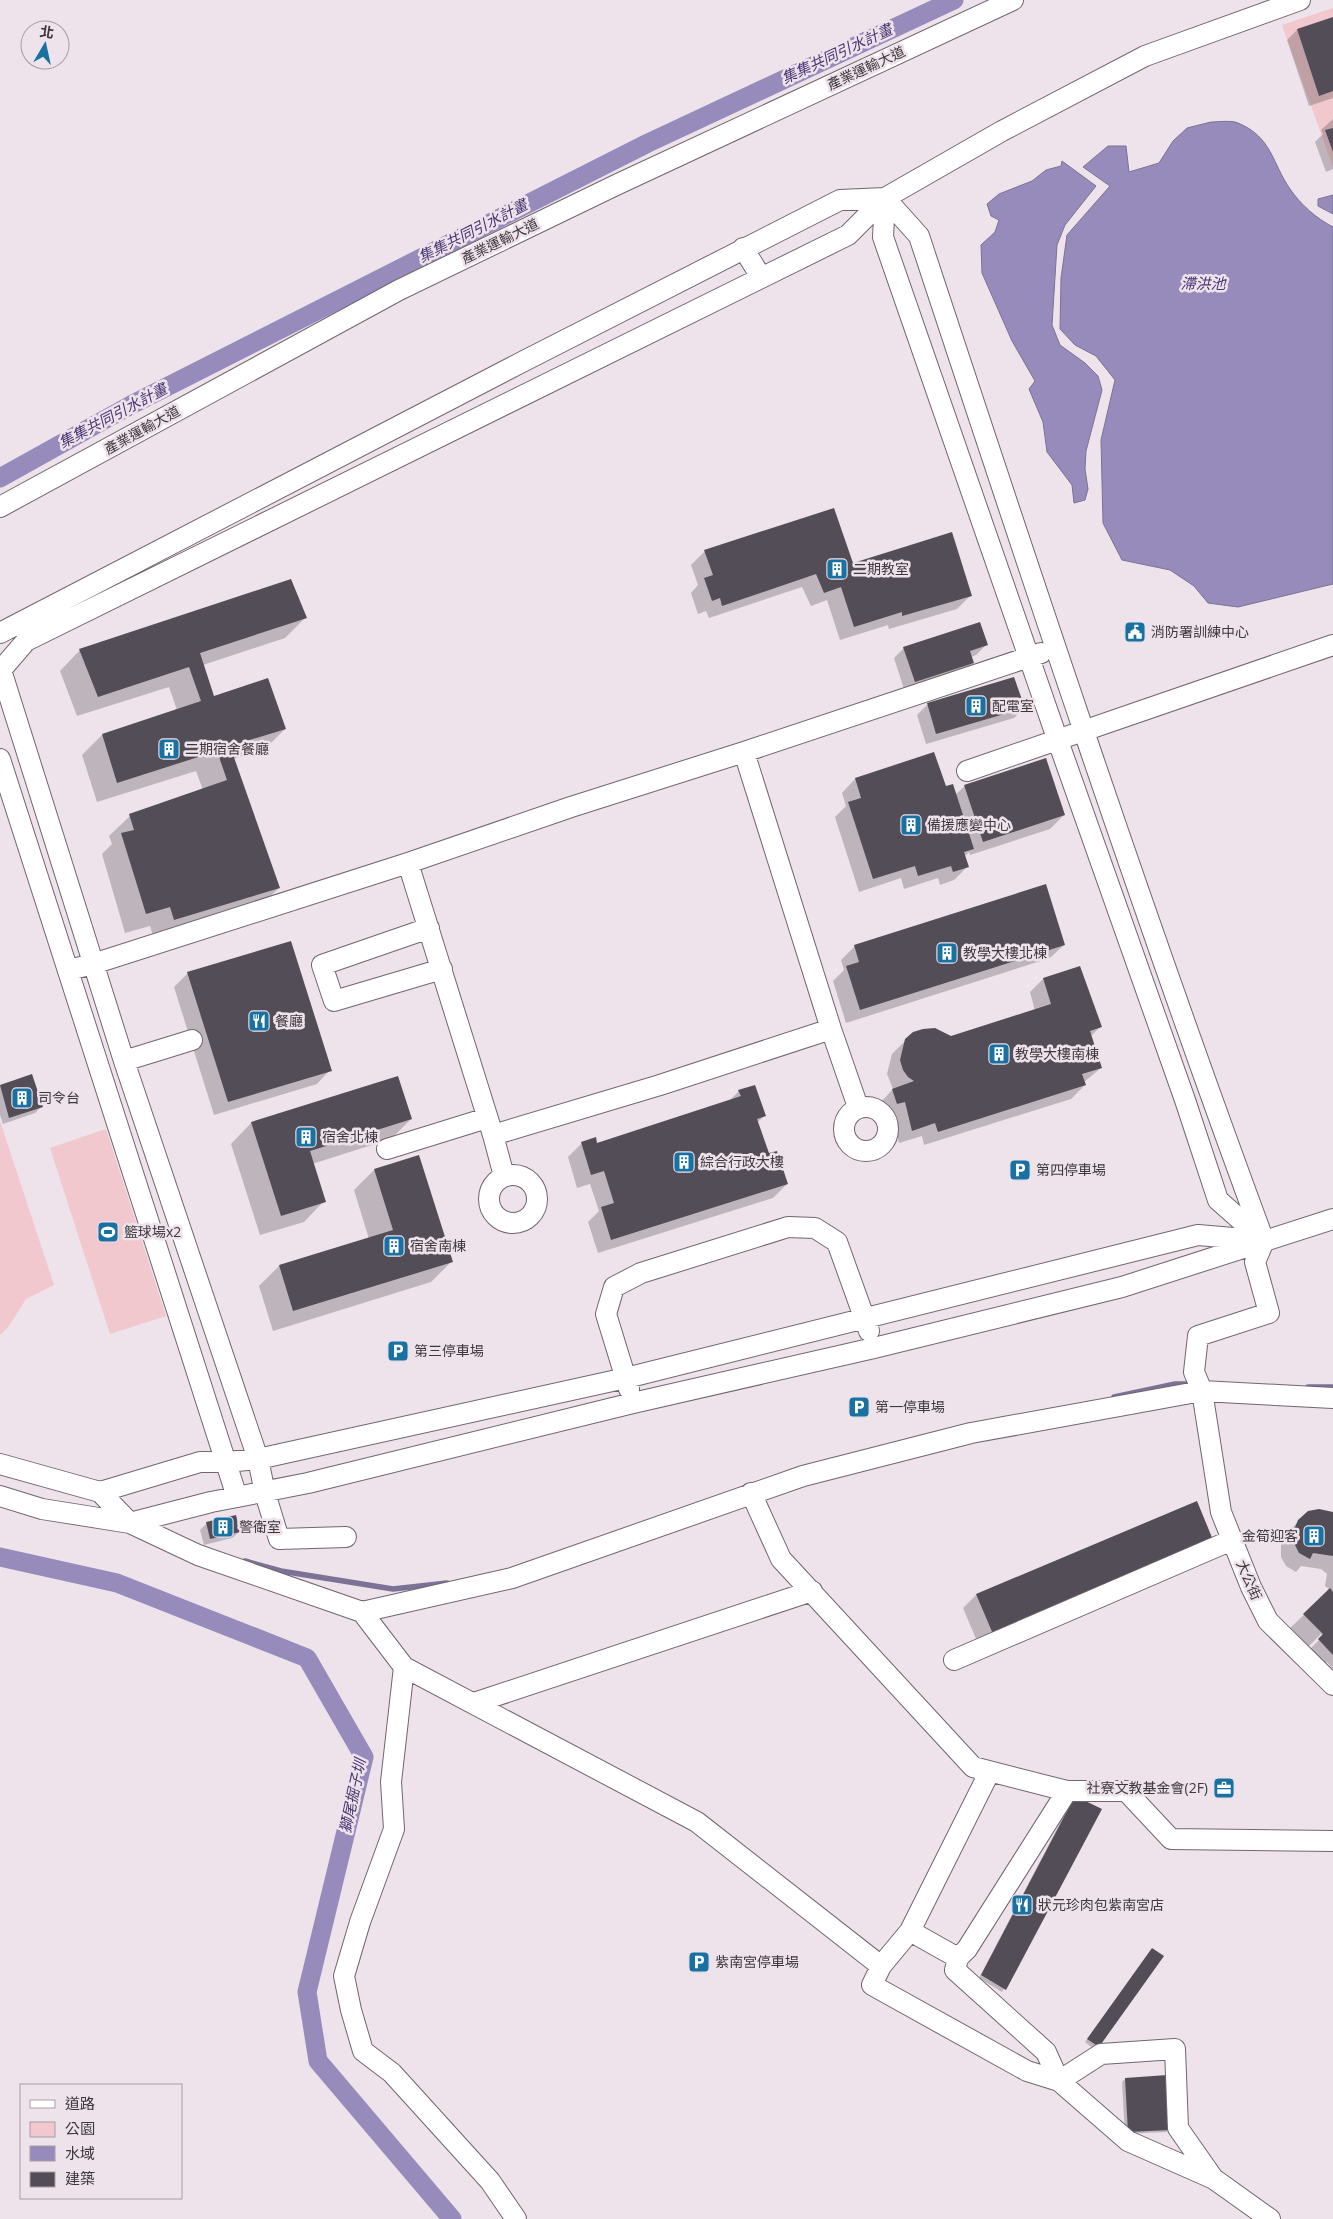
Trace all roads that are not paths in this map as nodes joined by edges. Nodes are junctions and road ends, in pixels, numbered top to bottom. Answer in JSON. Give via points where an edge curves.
{"nodes":[{"id":1,"x":1013,"y":0,"type":"edge"},
{"id":2,"x":1300,"y":0,"type":"edge"},
{"id":3,"x":885,"y":198,"type":"junction"},
{"id":4,"x":743,"y":248,"type":"junction"},
{"id":5,"x":761,"y":277,"type":"junction"},
{"id":6,"x":524,"y":361,"type":"junction"},
{"id":7,"x":541,"y":386,"type":"junction"},
{"id":8,"x":350,"y":452,"type":"junction"},
{"id":9,"x":364,"y":474,"type":"junction"},
{"id":10,"x":0,"y":507,"type":"edge"},
{"id":11,"x":0,"y":633,"type":"edge"},
{"id":12,"x":1333,"y":646,"type":"edge"},
{"id":13,"x":1055,"y":648,"type":"junction"},
{"id":14,"x":1029,"y":657,"type":"junction"},
{"id":15,"x":1083,"y":732,"type":"junction"},
{"id":16,"x":1058,"y":740,"type":"junction"},
{"id":17,"x":744,"y":752,"type":"junction"},
{"id":18,"x":0,"y":758,"type":"edge"},
{"id":19,"x":968,"y":771,"type":"dead end"},
{"id":20,"x":408,"y":863,"type":"junction"},
{"id":21,"x":429,"y":928,"type":"junction"},
{"id":22,"x":93,"y":964,"type":"junction"},
{"id":23,"x":442,"y":969,"type":"junction"},
{"id":24,"x":69,"y":970,"type":"junction"},
{"id":25,"x":831,"y":1029,"type":"junction"},
{"id":26,"x":192,"y":1040,"type":"dead end"},
{"id":27,"x":124,"y":1061,"type":"junction"},
{"id":28,"x":858,"y":1107,"type":"dead end"},
{"id":29,"x":490,"y":1127,"type":"junction"},
{"id":30,"x":387,"y":1149,"type":"dead end"},
{"id":31,"x":504,"y":1176,"type":"dead end"},
{"id":32,"x":1333,"y":1219,"type":"edge"},
{"id":33,"x":1264,"y":1241,"type":"junction"},
{"id":34,"x":865,"y":1319,"type":"junction"},
{"id":35,"x":874,"y":1348,"type":"junction"},
{"id":36,"x":626,"y":1378,"type":"junction"},
{"id":37,"x":1202,"y":1391,"type":"junction"},
{"id":38,"x":1333,"y":1398,"type":"edge"},
{"id":39,"x":633,"y":1403,"type":"junction"},
{"id":40,"x":258,"y":1459,"type":"junction"},
{"id":41,"x":226,"y":1462,"type":"junction"},
{"id":42,"x":0,"y":1464,"type":"edge"},
{"id":43,"x":100,"y":1492,"type":"junction"},
{"id":44,"x":265,"y":1493,"type":"junction"},
{"id":45,"x":751,"y":1494,"type":"junction"},
{"id":46,"x":0,"y":1496,"type":"edge"},
{"id":47,"x":237,"y":1497,"type":"junction"},
{"id":48,"x":130,"y":1523,"type":"junction"},
{"id":49,"x":346,"y":1537,"type":"dead end"},
{"id":50,"x":1232,"y":1540,"type":"junction"},
{"id":51,"x":812,"y":1591,"type":"junction"},
{"id":52,"x":362,"y":1612,"type":"junction"},
{"id":53,"x":954,"y":1660,"type":"dead end"},
{"id":54,"x":404,"y":1667,"type":"junction"},
{"id":55,"x":1333,"y":1685,"type":"edge"},
{"id":56,"x":474,"y":1703,"type":"junction"},
{"id":57,"x":989,"y":1773,"type":"junction"},
{"id":58,"x":1067,"y":1791,"type":"junction"},
{"id":59,"x":1333,"y":1841,"type":"edge"},
{"id":60,"x":910,"y":1930,"type":"junction"},
{"id":61,"x":958,"y":1958,"type":"junction"},
{"id":62,"x":881,"y":1966,"type":"junction"},
{"id":63,"x":1059,"y":2082,"type":"junction"},
{"id":64,"x":1214,"y":2179,"type":"junction"},
{"id":65,"x":516,"y":2219,"type":"edge"},
{"id":66,"x":1270,"y":2219,"type":"edge"}],
"edges":[{"from":1,"to":10,"type":"street","name":"產業運輸大道","via":[[399,290]]},
{"from":2,"to":3,"type":"street","via":[[1145,56],[1002,131]]},
{"from":3,"to":4,"type":"street","via":[[840,200]]},
{"from":3,"to":5,"type":"street","via":[[848,235]]},
{"from":3,"to":13,"type":"street","via":[[919,236]]},
{"from":3,"to":14,"type":"street","via":[[883,237]]},
{"from":4,"to":5,"type":"street"},
{"from":4,"to":6,"type":"street"},
{"from":5,"to":7,"type":"street"},
{"from":6,"to":7,"type":"street"},
{"from":6,"to":8,"type":"street"},
{"from":7,"to":9,"type":"street"},
{"from":8,"to":9,"type":"street"},
{"from":8,"to":11,"type":"street"},
{"from":9,"to":22,"type":"street","via":[[26,641],[1,670]]},
{"from":12,"to":15,"type":"street"},
{"from":13,"to":14,"type":"street"},
{"from":13,"to":15,"type":"street"},
{"from":14,"to":16,"type":"street"},
{"from":14,"to":17,"type":"street"},
{"from":15,"to":16,"type":"street"},
{"from":15,"to":33,"type":"street"},
{"from":16,"to":19,"type":"street"},
{"from":16,"to":33,"type":"street","via":[[1218,1200]]},
{"from":17,"to":20,"type":"street","via":[[571,806]]},
{"from":17,"to":25,"type":"street"},
{"from":18,"to":24,"type":"street"},
{"from":20,"to":21,"type":"street"},
{"from":20,"to":22,"type":"street"},
{"from":21,"to":23,"type":"street"},
{"from":21,"to":23,"type":"street","via":[[322,965],[334,1002]]},
{"from":22,"to":24,"type":"street"},
{"from":22,"to":27,"type":"street"},
{"from":23,"to":29,"type":"street"},
{"from":24,"to":41,"type":"street"},
{"from":25,"to":28,"type":"street"},
{"from":25,"to":29,"type":"street","via":[[660,1085]]},
{"from":26,"to":27,"type":"street"},
{"from":27,"to":40,"type":"street"},
{"from":29,"to":30,"type":"street"},
{"from":29,"to":31,"type":"street"},
{"from":32,"to":33,"type":"street"},
{"from":33,"to":34,"type":"street","via":[[1198,1235]]},
{"from":33,"to":35,"type":"street","via":[[1122,1287]]},
{"from":33,"to":37,"type":"street","name":"大公街","via":[[1255,1262],[1269,1313],[1198,1336],[1194,1372]]},
{"from":34,"to":35,"type":"street"},
{"from":34,"to":36,"type":"street"},
{"from":34,"to":36,"type":"street","via":[[837,1242],[815,1228],[788,1227],[641,1273],[614,1286],[606,1314]]},
{"from":35,"to":39,"type":"street"},
{"from":36,"to":39,"type":"street"},
{"from":36,"to":40,"type":"street"},
{"from":37,"to":38,"type":"street"},
{"from":37,"to":45,"type":"street","via":[[971,1433],[803,1476]]},
{"from":37,"to":50,"type":"street","name":"大公街","via":[[1221,1512]]},
{"from":39,"to":44,"type":"street"},
{"from":40,"to":41,"type":"street"},
{"from":40,"to":44,"type":"street"},
{"from":41,"to":43,"type":"street","via":[[200,1462]]},
{"from":41,"to":47,"type":"street"},
{"from":42,"to":43,"type":"street"},
{"from":43,"to":48,"type":"street"},
{"from":44,"to":47,"type":"street"},
{"from":44,"to":49,"type":"street","via":[[279,1539]]},
{"from":45,"to":51,"type":"street","via":[[781,1559]]},
{"from":45,"to":52,"type":"street","via":[[512,1578]]},
{"from":46,"to":48,"type":"street","via":[[42,1509]]},
{"from":47,"to":48,"type":"street"},
{"from":48,"to":52,"type":"street","via":[[198,1555]]},
{"from":50,"to":53,"type":"street"},
{"from":50,"to":55,"type":"street","name":"大公街","via":[[1250,1587],[1268,1621]]},
{"from":51,"to":56,"type":"street"},
{"from":51,"to":57,"type":"street","via":[[973,1768]]},
{"from":52,"to":54,"type":"street"},
{"from":54,"to":56,"type":"street"},
{"from":54,"to":65,"type":"street","via":[[391,1782],[394,1829],[344,1976],[363,2051],[392,2072],[490,2181]]},
{"from":56,"to":62,"type":"street","via":[[697,1822]]},
{"from":57,"to":58,"type":"street"},
{"from":57,"to":60,"type":"street"},
{"from":58,"to":59,"type":"street","via":[[1126,1790],[1171,1839]]},
{"from":58,"to":61,"type":"street","via":[[967,1949]]},
{"from":60,"to":61,"type":"street"},
{"from":60,"to":62,"type":"street"},
{"from":61,"to":63,"type":"street","via":[[955,1970],[1046,2052]]},
{"from":62,"to":63,"type":"street","via":[[872,1985],[1028,2071]]},
{"from":63,"to":64,"type":"street","via":[[1128,2142]]},
{"from":63,"to":64,"type":"street","via":[[1101,2054],[1175,2049],[1178,2128]]},
{"from":64,"to":66,"type":"street"}]}
